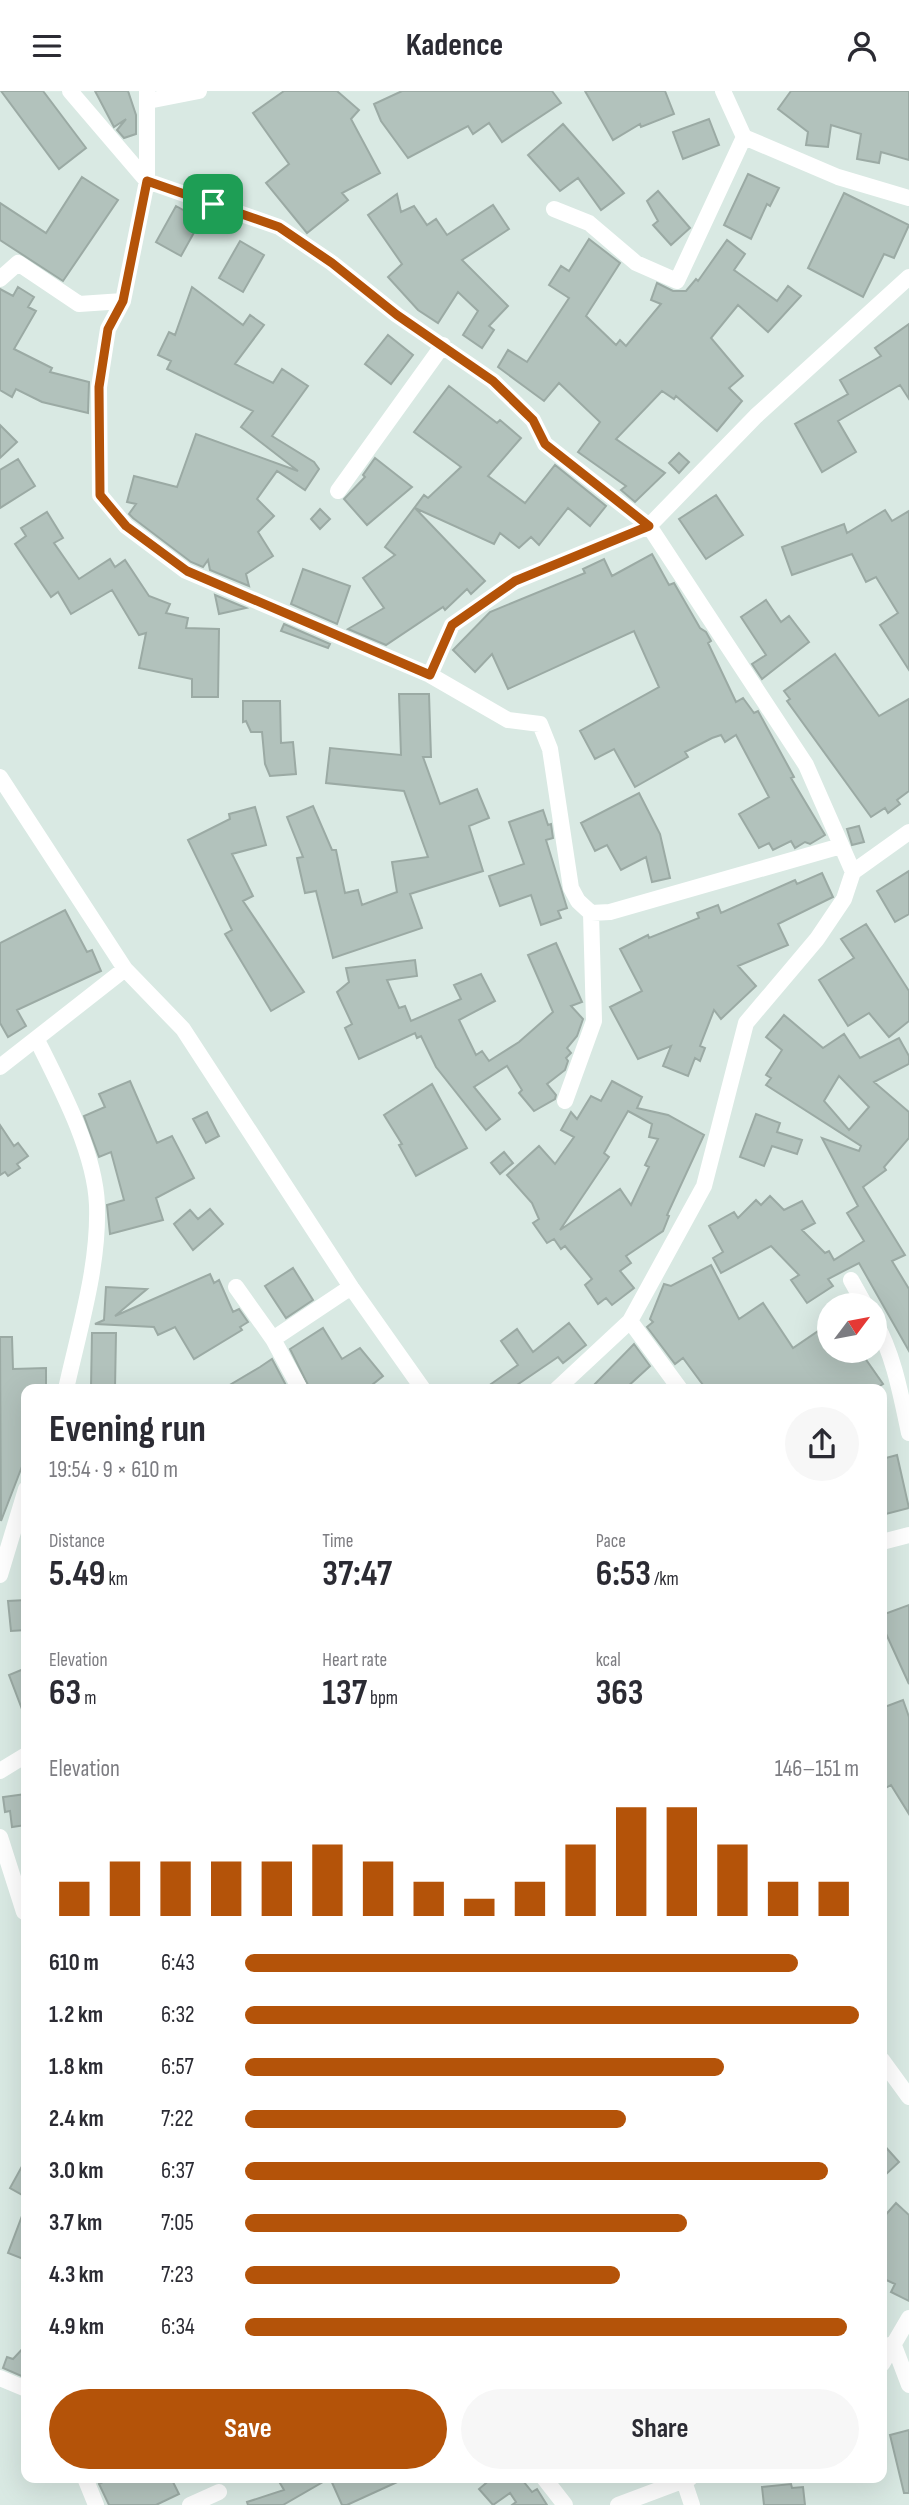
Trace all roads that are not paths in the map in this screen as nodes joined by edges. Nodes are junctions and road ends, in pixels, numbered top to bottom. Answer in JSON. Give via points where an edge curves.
{"nodes":[{"id":1,"x":71,"y":91,"type":"edge"},
{"id":2,"x":199,"y":91,"type":"edge"},
{"id":3,"x":723,"y":91,"type":"edge"},
{"id":4,"x":148,"y":96,"type":"edge"},
{"id":5,"x":744,"y":137,"type":"junction"},
{"id":6,"x":147,"y":181,"type":"junction"},
{"id":7,"x":909,"y":198,"type":"edge"},
{"id":8,"x":554,"y":209,"type":"dead end"},
{"id":9,"x":909,"y":277,"type":"edge"},
{"id":10,"x":0,"y":279,"type":"edge"},
{"id":11,"x":123,"y":301,"type":"junction"},
{"id":12,"x":443,"y":345,"type":"junction"},
{"id":13,"x":338,"y":491,"type":"dead end"},
{"id":14,"x":649,"y":526,"type":"junction"},
{"id":15,"x":430,"y":675,"type":"junction"},
{"id":16,"x":0,"y":777,"type":"edge"},
{"id":17,"x":909,"y":832,"type":"edge"},
{"id":18,"x":841,"y":846,"type":"junction"},
{"id":19,"x":853,"y":872,"type":"junction"},
{"id":20,"x":591,"y":913,"type":"junction"},
{"id":21,"x":125,"y":969,"type":"junction"},
{"id":22,"x":37,"y":1040,"type":"junction"},
{"id":23,"x":0,"y":1067,"type":"edge"},
{"id":24,"x":565,"y":1101,"type":"dead end"},
{"id":25,"x":851,"y":1280,"type":"dead end"},
{"id":26,"x":236,"y":1287,"type":"dead end"},
{"id":27,"x":351,"y":1287,"type":"junction"},
{"id":28,"x":859,"y":1293,"type":"edge"},
{"id":29,"x":630,"y":1321,"type":"junction"},
{"id":30,"x":273,"y":1339,"type":"junction"},
{"id":31,"x":887,"y":1349,"type":"edge"},
{"id":32,"x":67,"y":1384,"type":"edge"},
{"id":33,"x":297,"y":1384,"type":"edge"},
{"id":34,"x":420,"y":1384,"type":"edge"},
{"id":35,"x":562,"y":1384,"type":"edge"},
{"id":36,"x":676,"y":1384,"type":"edge"},
{"id":37,"x":909,"y":1433,"type":"edge"},
{"id":38,"x":21,"y":1506,"type":"edge"},
{"id":39,"x":909,"y":1535,"type":"edge"},
{"id":40,"x":887,"y":1541,"type":"edge"},
{"id":41,"x":0,"y":1575,"type":"edge"},
{"id":42,"x":21,"y":1758,"type":"edge"},
{"id":43,"x":0,"y":1771,"type":"edge"},
{"id":44,"x":0,"y":1837,"type":"edge"},
{"id":45,"x":21,"y":1905,"type":"edge"},
{"id":46,"x":887,"y":2066,"type":"edge"},
{"id":47,"x":907,"y":2091,"type":"edge"},
{"id":48,"x":909,"y":2318,"type":"edge"},
{"id":49,"x":892,"y":2343,"type":"junction"},
{"id":50,"x":887,"y":2354,"type":"edge"},
{"id":51,"x":0,"y":2378,"type":"edge"},
{"id":52,"x":909,"y":2385,"type":"edge"},
{"id":53,"x":21,"y":2387,"type":"edge"},
{"id":54,"x":87,"y":2483,"type":"edge"},
{"id":55,"x":548,"y":2483,"type":"edge"},
{"id":56,"x":676,"y":2483,"type":"edge"},
{"id":57,"x":688,"y":2483,"type":"edge"},
{"id":58,"x":219,"y":2492,"type":"dead end"},
{"id":59,"x":96,"y":2505,"type":"edge"},
{"id":60,"x":190,"y":2505,"type":"edge"},
{"id":61,"x":565,"y":2505,"type":"edge"},
{"id":62,"x":618,"y":2505,"type":"edge"},
{"id":63,"x":692,"y":2505,"type":"edge"}],
"edges":[{"from":1,"to":6,"type":"street"},
{"from":2,"to":4,"type":"street"},
{"from":3,"to":5,"type":"street"},
{"from":4,"to":6,"type":"street"},
{"from":5,"to":7,"type":"street","via":[[838,177]]},
{"from":5,"to":8,"type":"street","via":[[677,281],[636,263],[589,223]]},
{"from":6,"to":11,"type":"street"},
{"from":6,"to":12,"type":"street","via":[[279,227]]},
{"from":9,"to":14,"type":"street","via":[[756,416]]},
{"from":10,"to":11,"type":"street","via":[[18,263],[79,304]]},
{"from":11,"to":15,"type":"street","via":[[108,329],[99,387],[100,495],[117,516],[187,571]]},
{"from":12,"to":13,"type":"street"},
{"from":12,"to":14,"type":"street","via":[[514,399],[533,420],[545,444]]},
{"from":14,"to":15,"type":"street","via":[[515,581],[452,625]]},
{"from":14,"to":18,"type":"street","via":[[806,765]]},
{"from":15,"to":20,"type":"street","via":[[508,720],[540,724],[550,749],[571,888]]},
{"from":16,"to":21,"type":"street"},
{"from":17,"to":19,"type":"street"},
{"from":18,"to":19,"type":"street"},
{"from":18,"to":20,"type":"street","via":[[610,912]]},
{"from":19,"to":29,"type":"street","via":[[844,899],[817,939],[746,1023],[704,1186]]},
{"from":20,"to":24,"type":"street","via":[[594,1021]]},
{"from":21,"to":22,"type":"street"},
{"from":21,"to":27,"type":"street","via":[[183,1029]]},
{"from":22,"to":23,"type":"street"},
{"from":22,"to":32,"type":"street","via":[[90,1165],[97,1205],[92,1269]]},
{"from":25,"to":28,"type":"street"},
{"from":26,"to":30,"type":"street"},
{"from":27,"to":30,"type":"street"},
{"from":27,"to":34,"type":"street"},
{"from":29,"to":35,"type":"street"},
{"from":29,"to":36,"type":"street"},
{"from":30,"to":33,"type":"street"},
{"from":31,"to":37,"type":"street"},
{"from":38,"to":41,"type":"street"},
{"from":39,"to":40,"type":"street"},
{"from":42,"to":43,"type":"street"},
{"from":44,"to":45,"type":"street"},
{"from":46,"to":47,"type":"street"},
{"from":48,"to":49,"type":"street"},
{"from":49,"to":50,"type":"street"},
{"from":49,"to":52,"type":"street"},
{"from":51,"to":53,"type":"street"},
{"from":54,"to":59,"type":"street"},
{"from":55,"to":61,"type":"street"},
{"from":56,"to":62,"type":"street"},
{"from":57,"to":63,"type":"street"},
{"from":58,"to":60,"type":"street"}]}
